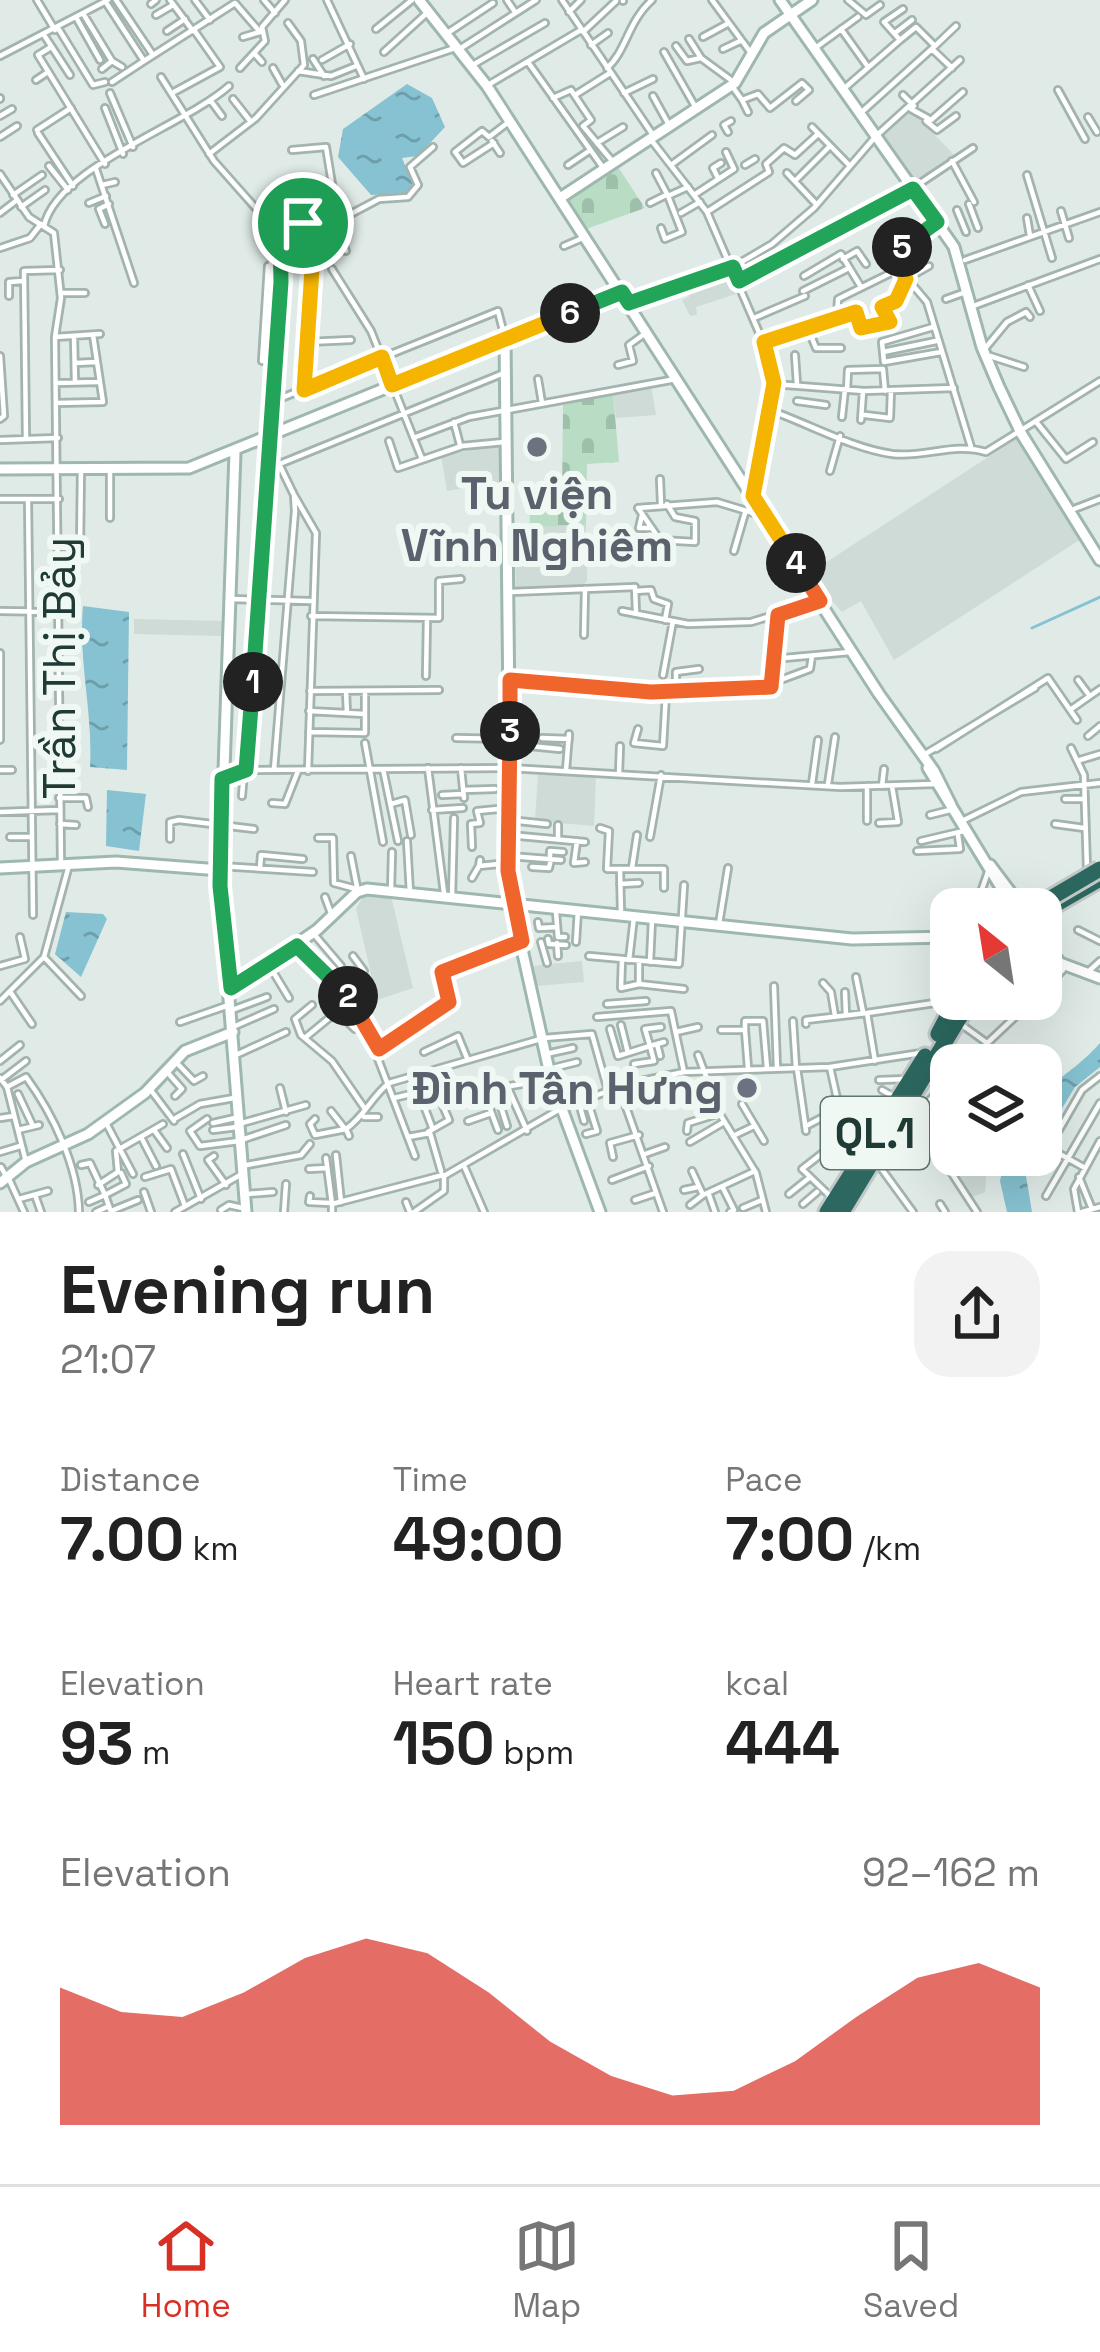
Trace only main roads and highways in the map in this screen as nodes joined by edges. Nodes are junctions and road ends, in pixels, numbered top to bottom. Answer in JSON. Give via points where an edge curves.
{"nodes":[{"id":1,"x":1096,"y":877,"type":"edge"},
{"id":2,"x":1062,"y":890,"type":"edge"},
{"id":3,"x":930,"y":1054,"type":"edge"},
{"id":4,"x":930,"y":1055,"type":"edge"},
{"id":5,"x":930,"y":1056,"type":"edge"},
{"id":6,"x":884,"y":1141,"type":"junction"},
{"id":7,"x":870,"y":1155,"type":"junction"},
{"id":8,"x":832,"y":1206,"type":"edge"}],
"edges":[{"from":1,"to":2,"type":"highway","bridge":true},
{"from":3,"to":7,"type":"highway","number":"QL.1","via":[[890,1094]]},
{"from":4,"to":8,"type":"highway","number":"QL.1"},
{"from":5,"to":6,"type":"highway","number":"QL.1"},
{"from":6,"to":7,"type":"highway","number":"QL.1"},
{"from":6,"to":8,"type":"highway","number":"QL.1"},
{"from":7,"to":8,"type":"highway","number":"QL.1"}]}
